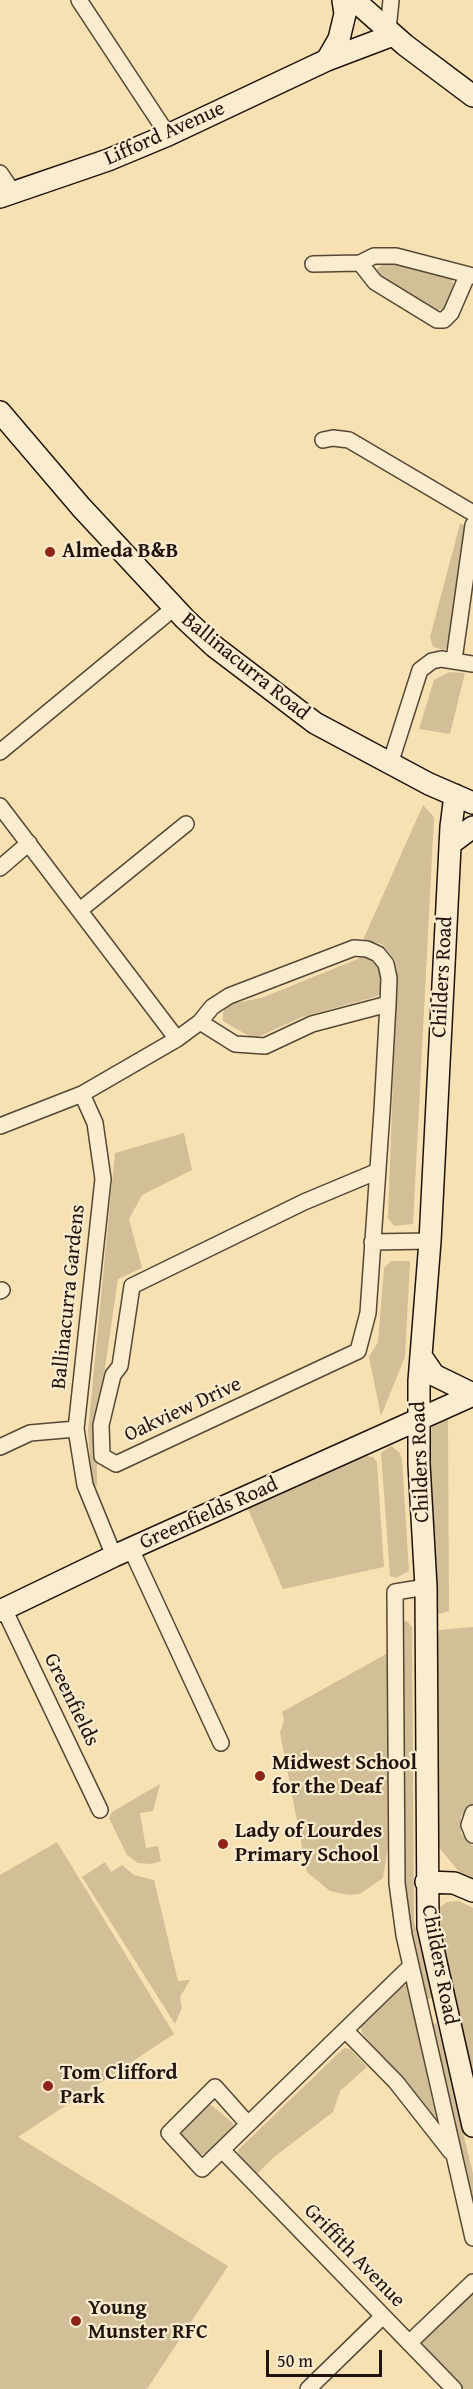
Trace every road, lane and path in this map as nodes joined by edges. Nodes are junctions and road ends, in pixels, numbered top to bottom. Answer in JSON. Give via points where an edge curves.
{"nodes":[{"id":1,"x":79,"y":0,"type":"edge"},
{"id":2,"x":343,"y":0,"type":"edge"},
{"id":3,"x":354,"y":0,"type":"edge"},
{"id":4,"x":391,"y":0,"type":"edge"},
{"id":5,"x":391,"y":33,"type":"junction"},
{"id":6,"x":327,"y":60,"type":"junction"},
{"id":7,"x":473,"y":96,"type":"edge"},
{"id":8,"x":168,"y":135,"type":"junction"},
{"id":9,"x":0,"y":173,"type":"edge"},
{"id":10,"x":7,"y":195,"type":"edge"},
{"id":11,"x":313,"y":263,"type":"dead end"},
{"id":12,"x":360,"y":263,"type":"junction"},
{"id":13,"x":470,"y":276,"type":"edge"},
{"id":14,"x":0,"y":412,"type":"edge"},
{"id":15,"x":323,"y":440,"type":"dead end"},
{"id":16,"x":473,"y":513,"type":"edge"},
{"id":17,"x":473,"y":525,"type":"edge"},
{"id":18,"x":174,"y":608,"type":"junction"},
{"id":19,"x":454,"y":660,"type":"junction"},
{"id":20,"x":473,"y":664,"type":"edge"},
{"id":21,"x":0,"y":752,"type":"edge"},
{"id":22,"x":390,"y":764,"type":"junction"},
{"id":23,"x":464,"y":799,"type":"edge"},
{"id":24,"x":0,"y":806,"type":"edge"},
{"id":25,"x":186,"y":824,"type":"dead end"},
{"id":26,"x":473,"y":828,"type":"edge"},
{"id":27,"x":29,"y":843,"type":"junction"},
{"id":28,"x":450,"y":844,"type":"junction"},
{"id":29,"x":0,"y":868,"type":"edge"},
{"id":30,"x":80,"y":910,"type":"junction"},
{"id":31,"x":388,"y":1004,"type":"junction"},
{"id":32,"x":200,"y":1022,"type":"junction"},
{"id":33,"x":177,"y":1039,"type":"junction"},
{"id":34,"x":82,"y":1094,"type":"junction"},
{"id":35,"x":0,"y":1126,"type":"edge"},
{"id":36,"x":378,"y":1171,"type":"junction"},
{"id":37,"x":430,"y":1241,"type":"junction"},
{"id":38,"x":372,"y":1242,"type":"junction"},
{"id":39,"x":421,"y":1356,"type":"junction"},
{"id":40,"x":473,"y":1394,"type":"edge"},
{"id":41,"x":419,"y":1419,"type":"junction"},
{"id":42,"x":76,"y":1429,"type":"junction"},
{"id":43,"x":0,"y":1447,"type":"edge"},
{"id":44,"x":122,"y":1553,"type":"junction"},
{"id":45,"x":426,"y":1587,"type":"junction"},
{"id":46,"x":2,"y":1610,"type":"edge"},
{"id":47,"x":221,"y":1743,"type":"dead end"},
{"id":48,"x":100,"y":1810,"type":"dead end"},
{"id":49,"x":473,"y":1813,"type":"edge"},
{"id":50,"x":473,"y":1834,"type":"edge"},
{"id":51,"x":426,"y":1882,"type":"junction"},
{"id":52,"x":473,"y":1891,"type":"edge"},
{"id":53,"x":411,"y":1966,"type":"junction"},
{"id":54,"x":446,"y":2008,"type":"junction"},
{"id":55,"x":422,"y":2014,"type":"junction"},
{"id":56,"x":345,"y":2030,"type":"junction"},
{"id":57,"x":248,"y":2124,"type":"junction"},
{"id":58,"x":473,"y":2126,"type":"edge"},
{"id":59,"x":223,"y":2151,"type":"junction"},
{"id":60,"x":454,"y":2156,"type":"junction"},
{"id":61,"x":473,"y":2238,"type":"edge"},
{"id":62,"x":473,"y":2282,"type":"edge"},
{"id":63,"x":383,"y":2316,"type":"junction"},
{"id":64,"x":409,"y":2343,"type":"junction"},
{"id":65,"x":308,"y":2389,"type":"edge"},
{"id":66,"x":454,"y":2389,"type":"edge"}],
"edges":[{"from":1,"to":8,"type":"street"},
{"from":2,"to":6,"type":"main road","via":[[345,14],[339,39]]},
{"from":3,"to":5,"type":"main road"},
{"from":4,"to":5,"type":"street"},
{"from":5,"to":6,"type":"main road","name":"Lifford Avenue"},
{"from":5,"to":7,"type":"main road"},
{"from":6,"to":8,"type":"main road","name":"Lifford Avenue"},
{"from":8,"to":10,"type":"main road","name":"Lifford Avenue"},
{"from":9,"to":10,"type":"street"},
{"from":11,"to":12,"type":"street"},
{"from":12,"to":13,"type":"street","via":[[374,256],[396,256]]},
{"from":12,"to":13,"type":"street","via":[[375,282],[437,320],[451,314]]},
{"from":14,"to":18,"type":"main road","name":"Ballinacurra Road"},
{"from":15,"to":16,"type":"street","via":[[349,440]]},
{"from":17,"to":19,"type":"street"},
{"from":18,"to":21,"type":"street"},
{"from":18,"to":22,"type":"main road","name":"Ballinacurra Road","via":[[215,647],[298,712]]},
{"from":19,"to":20,"type":"street"},
{"from":19,"to":22,"type":"street","via":[[432,661],[420,670]]},
{"from":22,"to":23,"type":"main road","name":"Ballinacurra Road"},
{"from":23,"to":28,"type":"main road","name":"Childers Road"},
{"from":24,"to":27,"type":"street"},
{"from":25,"to":30,"type":"street"},
{"from":26,"to":28,"type":"main road"},
{"from":27,"to":29,"type":"street"},
{"from":27,"to":30,"type":"street"},
{"from":28,"to":37,"type":"main road","name":"Childers Road"},
{"from":30,"to":33,"type":"street"},
{"from":31,"to":32,"type":"street","via":[[312,1024],[265,1046],[235,1044]]},
{"from":31,"to":32,"type":"street","name":"Oakview Drive","via":[[386,964],[368,949],[354,948],[230,996],[212,1007]]},
{"from":31,"to":36,"type":"street","name":"Oakview Drive"},
{"from":32,"to":33,"type":"street"},
{"from":33,"to":34,"type":"street"},
{"from":34,"to":35,"type":"street"},
{"from":34,"to":42,"type":"street","name":"Ballinacurra Gardens","via":[[94,1123],[103,1179]]},
{"from":36,"to":38,"type":"street","name":"Oakview Drive"},
{"from":36,"to":38,"type":"street","name":"Oakview Drive","via":[[304,1202],[132,1286],[120,1366],[113,1375],[101,1425],[102,1456],[116,1464],[358,1351],[368,1314]]},
{"from":37,"to":38,"type":"street"},
{"from":37,"to":39,"type":"main road","name":"Childers Road"},
{"from":39,"to":40,"type":"main road","via":[[434,1375]]},
{"from":39,"to":41,"type":"main road","name":"Childers Road"},
{"from":40,"to":41,"type":"main road","name":"Greenfields Road"},
{"from":41,"to":44,"type":"main road","name":"Greenfields Road"},
{"from":41,"to":45,"type":"main road","name":"Childers Road"},
{"from":42,"to":43,"type":"street","via":[[30,1433]]},
{"from":42,"to":44,"type":"street","name":"Ballinacurra Gardens","via":[[84,1485]]},
{"from":44,"to":46,"type":"main road","name":"Greenfields Road"},
{"from":44,"to":47,"type":"street"},
{"from":45,"to":51,"type":"main road","name":"Childers Road"},
{"from":45,"to":53,"type":"street","via":[[395,1592],[397,1883]]},
{"from":46,"to":48,"type":"street","name":"Greenfields"},
{"from":49,"to":50,"type":"street","via":[[469,1825]]},
{"from":51,"to":52,"type":"main road","via":[[454,1882]]},
{"from":51,"to":54,"type":"main road","name":"Childers Road","via":[[428,1927]]},
{"from":53,"to":55,"type":"street"},
{"from":53,"to":56,"type":"street"},
{"from":54,"to":55,"type":"street"},
{"from":54,"to":58,"type":"main road","name":"Childers Road"},
{"from":55,"to":60,"type":"street"},
{"from":56,"to":57,"type":"street"},
{"from":56,"to":60,"type":"street","via":[[396,2082]]},
{"from":57,"to":59,"type":"street"},
{"from":57,"to":59,"type":"street","via":[[215,2087],[170,2133],[202,2169]]},
{"from":59,"to":63,"type":"street","name":"Griffith Avenue"},
{"from":60,"to":61,"type":"street"},
{"from":62,"to":64,"type":"street"},
{"from":63,"to":64,"type":"street","name":"Griffith Avenue"},
{"from":63,"to":65,"type":"street"},
{"from":64,"to":66,"type":"street","name":"Griffith Avenue"}]}
